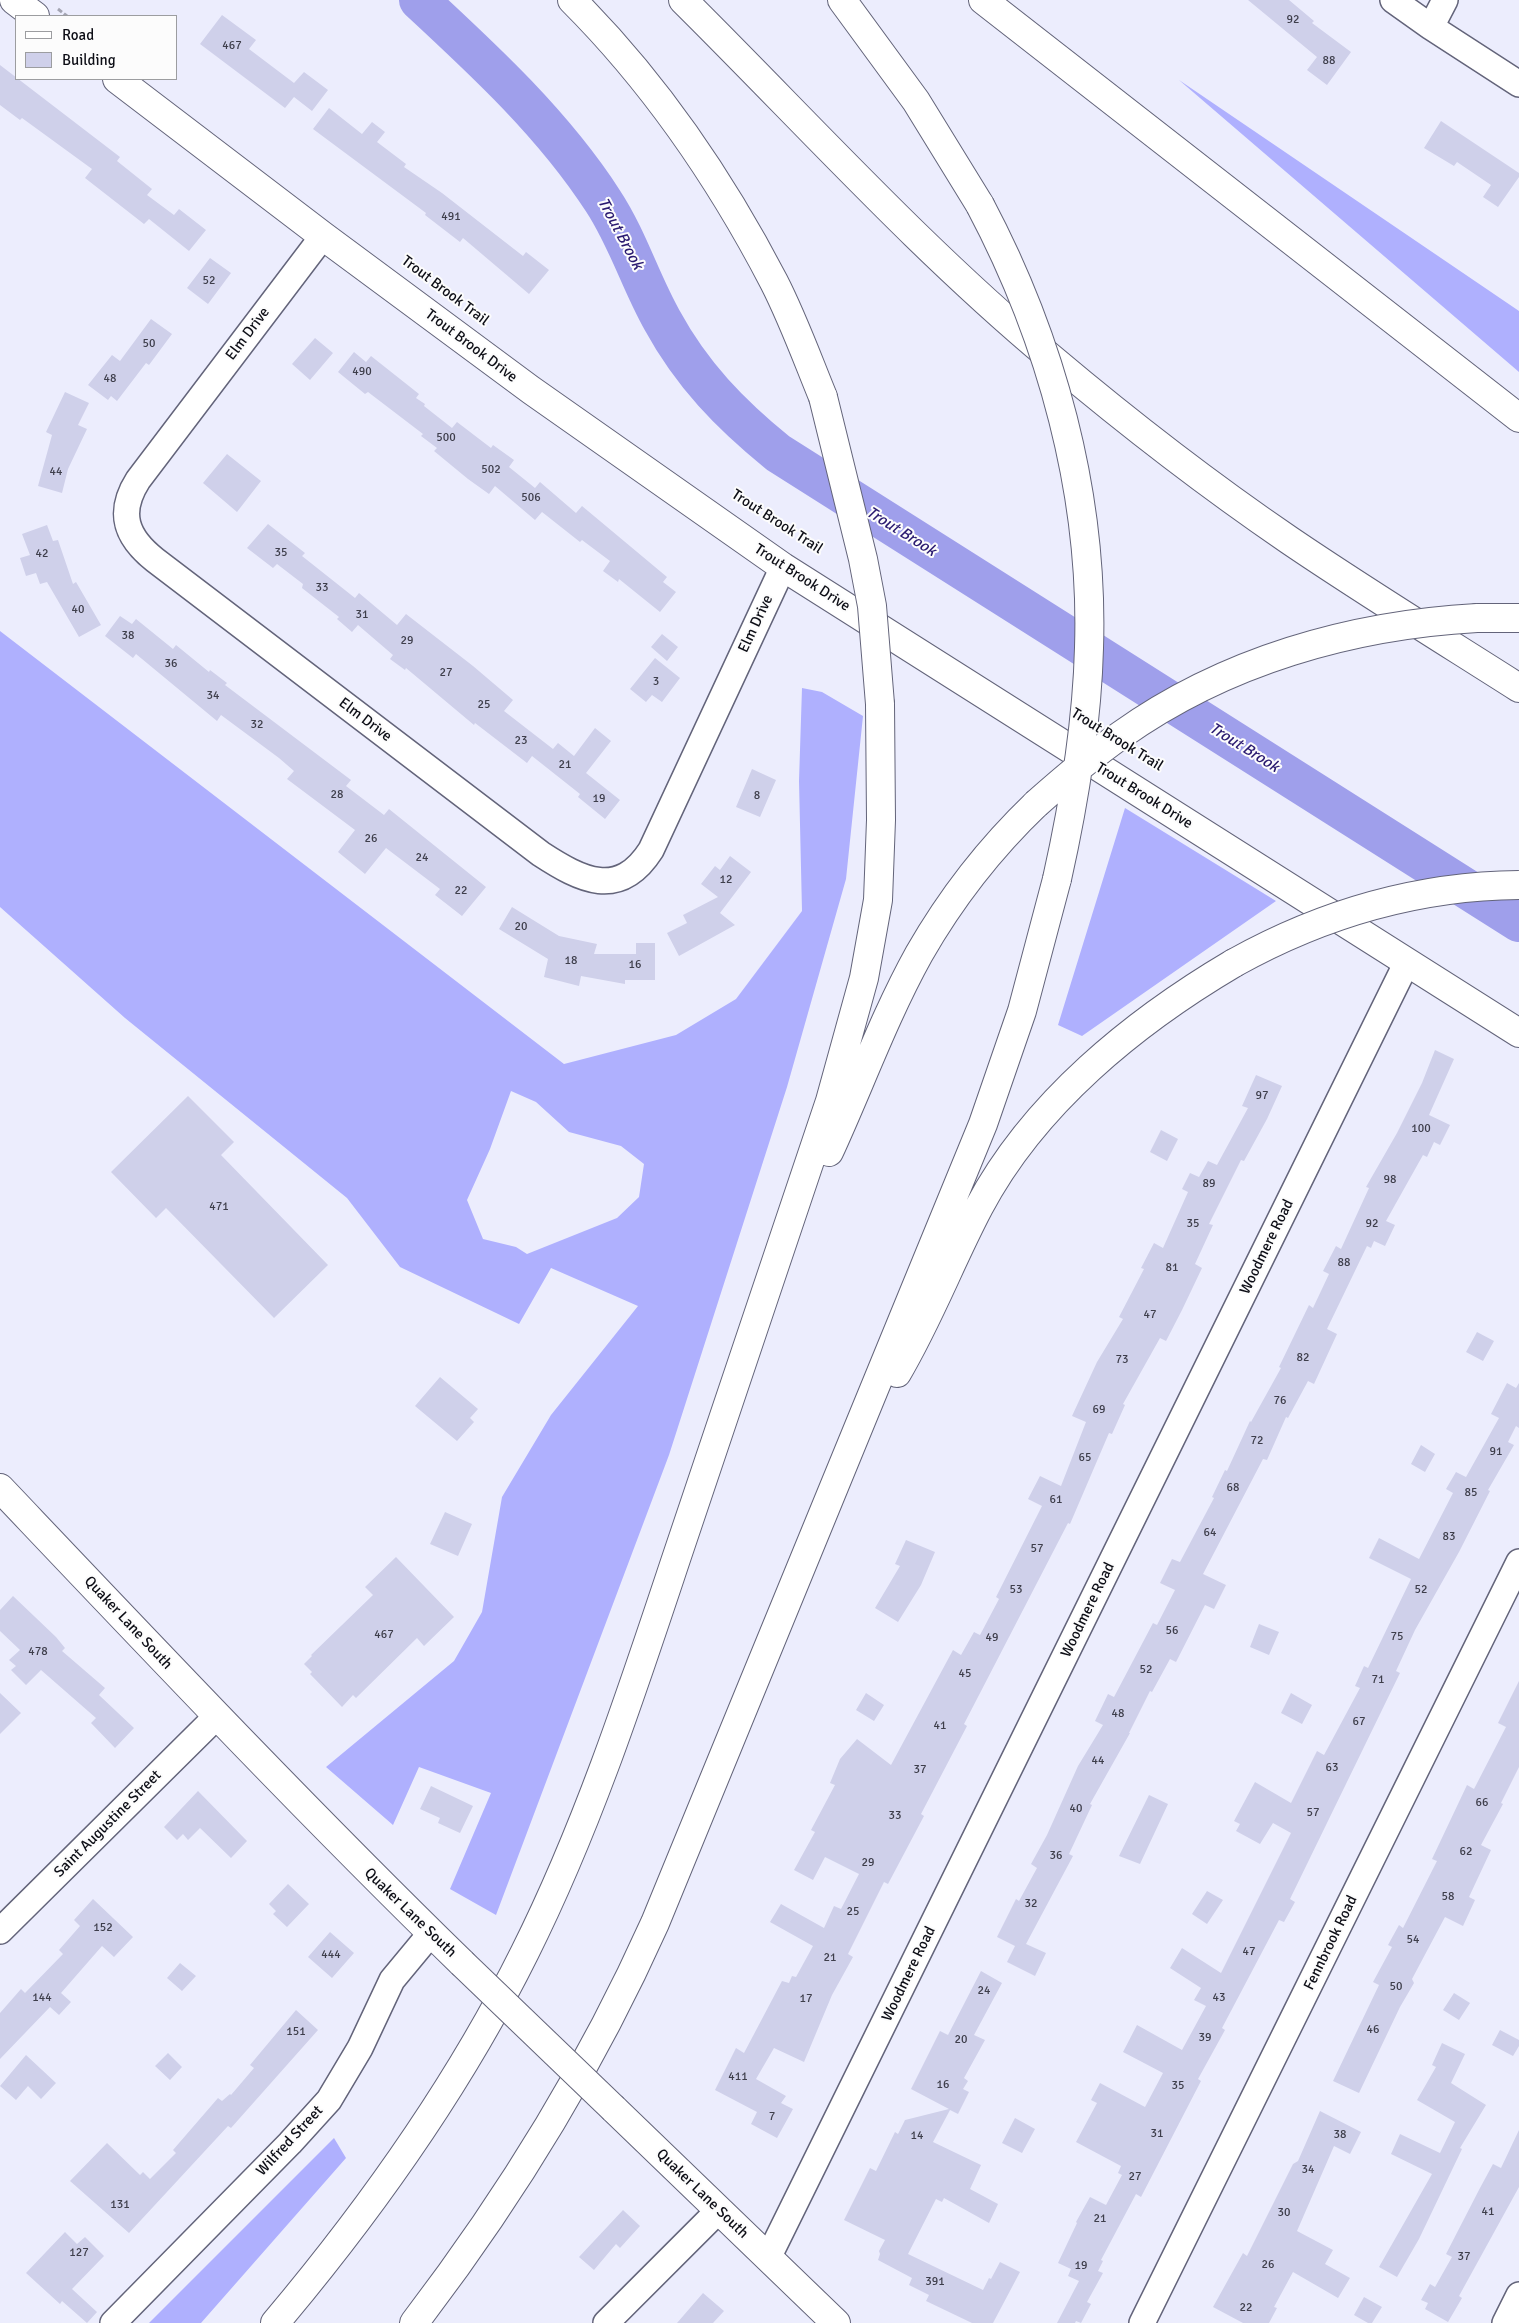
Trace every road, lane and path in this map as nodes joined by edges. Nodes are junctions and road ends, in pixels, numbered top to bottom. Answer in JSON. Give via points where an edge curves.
{"nodes":[{"id":1,"x":14,"y":0,"type":"edge"},
{"id":2,"x":572,"y":0,"type":"edge"},
{"id":3,"x":682,"y":0,"type":"edge"},
{"id":4,"x":842,"y":0,"type":"edge"},
{"id":5,"x":982,"y":0,"type":"edge"},
{"id":6,"x":1393,"y":0,"type":"edge"},
{"id":7,"x":1445,"y":0,"type":"edge"},
{"id":8,"x":34,"y":15,"type":"edge"},
{"id":9,"x":1431,"y":28,"type":"junction"},
{"id":10,"x":118,"y":80,"type":"edge"},
{"id":11,"x":1519,"y":84,"type":"edge"},
{"id":12,"x":323,"y":236,"type":"junction"},
{"id":13,"x":1519,"y":418,"type":"edge"},
{"id":14,"x":783,"y":566,"type":"junction"},
{"id":15,"x":1519,"y":618,"type":"edge"},
{"id":16,"x":1519,"y":688,"type":"edge"},
{"id":17,"x":1519,"y":885,"type":"edge"},
{"id":18,"x":1407,"y":962,"type":"junction"},
{"id":19,"x":1519,"y":1033,"type":"edge"},
{"id":20,"x":776,"y":1260,"type":"junction"},
{"id":21,"x":857,"y":1432,"type":"junction"},
{"id":22,"x":0,"y":1488,"type":"edge"},
{"id":23,"x":1519,"y":1562,"type":"edge"},
{"id":24,"x":216,"y":1717,"type":"junction"},
{"id":25,"x":0,"y":1931,"type":"edge"},
{"id":26,"x":431,"y":1933,"type":"junction"},
{"id":27,"x":719,"y":2210,"type":"junction"},
{"id":28,"x":768,"y":2258,"type":"junction"},
{"id":29,"x":1519,"y":2294,"type":"edge"},
{"id":30,"x":113,"y":2323,"type":"edge"},
{"id":31,"x":275,"y":2323,"type":"edge"},
{"id":32,"x":414,"y":2323,"type":"edge"},
{"id":33,"x":606,"y":2323,"type":"edge"},
{"id":34,"x":836,"y":2323,"type":"edge"},
{"id":35,"x":1142,"y":2323,"type":"edge"},
{"id":36,"x":1505,"y":2323,"type":"edge"}],
"edges":[{"from":1,"to":8,"type":"main road"},
{"from":2,"to":20,"type":"main road","bridge":true,"via":[[631,63],[691,144],[774,283],[823,397],[863,559],[873,614],[880,704],[878,900],[862,987],[841,1064]]},
{"from":3,"to":16,"type":"main road","via":[[896,215],[1048,356],[1169,452],[1289,540]]},
{"from":4,"to":21,"type":"main road","bridge":true,"via":[[916,101],[980,204],[1020,286],[1049,370],[1071,457],[1085,546],[1089,646],[1086,710],[1076,782],[1038,955],[1004,1066],[966,1167]]},
{"from":5,"to":13,"type":"main road"},
{"from":6,"to":9,"type":"street"},
{"from":7,"to":9,"type":"street"},
{"from":9,"to":11,"type":"street"},
{"from":10,"to":12,"type":"main road","name":"Trout Brook Drive"},
{"from":12,"to":14,"type":"main road","name":"Trout Brook Drive","via":[[593,435]]},
{"from":12,"to":14,"type":"street","name":"Elm Drive","via":[[138,480],[127,504],[128,528],[136,542],[155,560],[541,854],[580,877],[598,881],[621,878],[642,863]]},
{"from":14,"to":18,"type":"main road","name":"Trout Brook Drive"},
{"from":15,"to":20,"type":"main road","bridge":true,"via":[[1412,624],[1350,635],[1285,653],[1227,675],[1121,734],[1036,804],[965,882],[919,955],[813,1189]]},
{"from":17,"to":21,"type":"main road","bridge":true,"via":[[1442,890],[1380,903],[1313,925],[1234,963],[1126,1037],[1074,1085],[1003,1168],[980,1206],[913,1344]]},
{"from":18,"to":19,"type":"main road","name":"Trout Brook Drive"},
{"from":18,"to":28,"type":"street","name":"Woodmere Road"},
{"from":20,"to":31,"type":"main road","via":[[635,1682],[584,1818],[539,1923],[474,2045],[412,2144]]},
{"from":21,"to":32,"type":"main road","via":[[655,1923],[614,2012],[530,2158]]},
{"from":22,"to":24,"type":"main road","name":"Quaker Lane South"},
{"from":23,"to":35,"type":"street","name":"Fennbrook Road"},
{"from":24,"to":25,"type":"street","name":"Saint Augustine Street"},
{"from":24,"to":26,"type":"main road","name":"Quaker Lane South"},
{"from":26,"to":27,"type":"main road","name":"Quaker Lane South","bridge":true},
{"from":26,"to":30,"type":"street","name":"Wilfred Street","via":[[392,1980],[360,2048],[329,2100],[290,2144]]},
{"from":27,"to":28,"type":"main road","name":"Quaker Lane South"},
{"from":27,"to":33,"type":"street"},
{"from":28,"to":34,"type":"main road","name":"Quaker Lane South"},
{"from":29,"to":36,"type":"street"}]}
